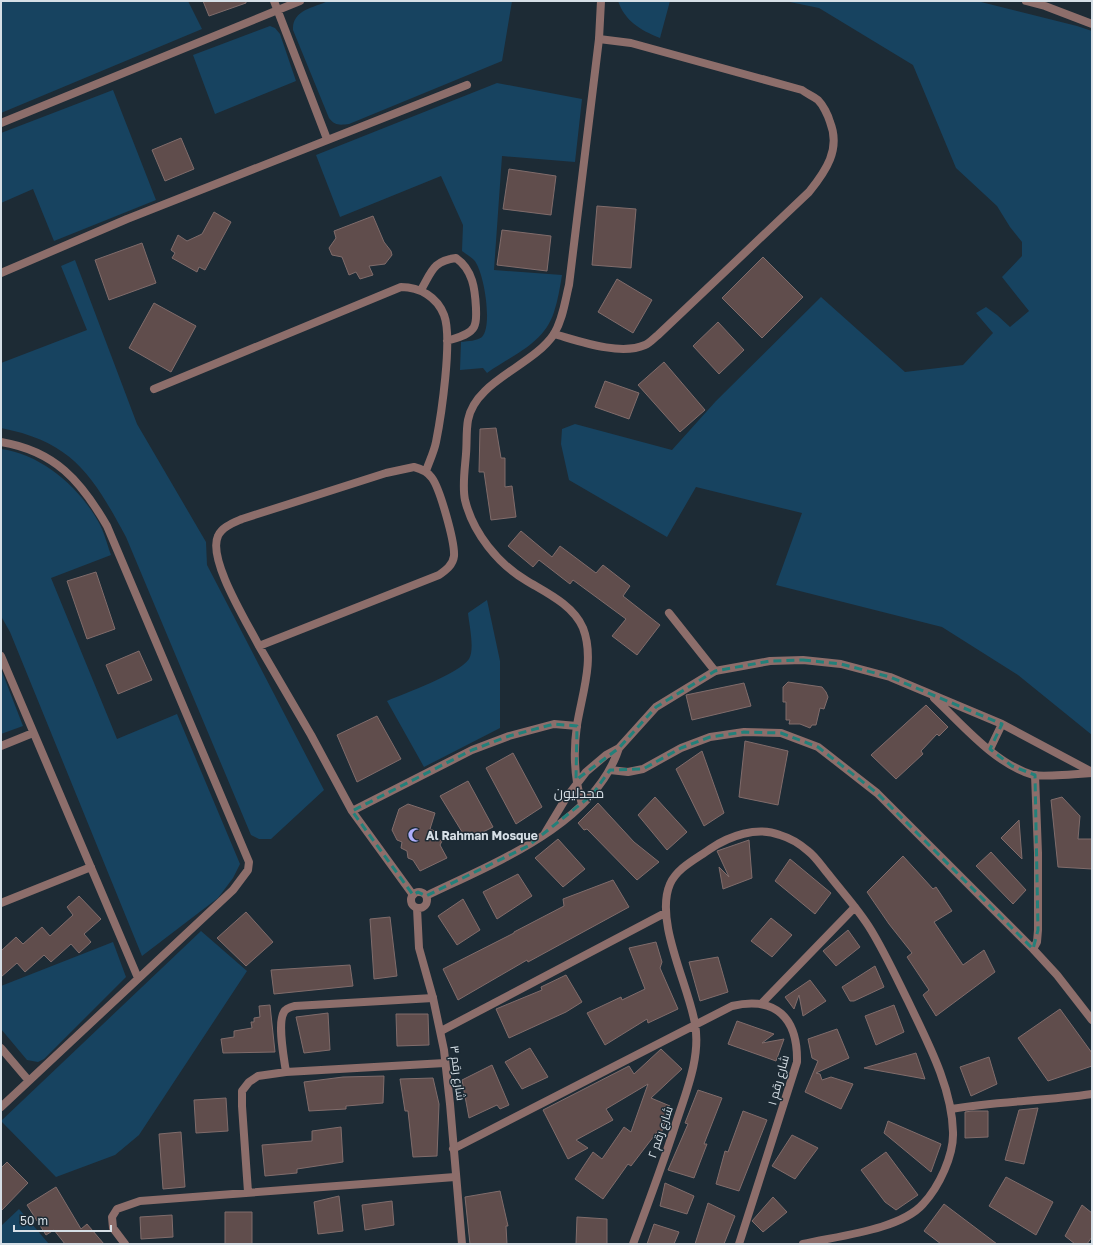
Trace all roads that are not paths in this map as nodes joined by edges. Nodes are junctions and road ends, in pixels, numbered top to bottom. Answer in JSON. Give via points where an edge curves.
{"nodes":[{"id":1,"x":274,"y":1,"type":"edge"},
{"id":2,"x":300,"y":1,"type":"edge"},
{"id":3,"x":601,"y":1,"type":"edge"},
{"id":4,"x":1026,"y":1,"type":"edge"},
{"id":5,"x":278,"y":10,"type":"junction"},
{"id":6,"x":1092,"y":24,"type":"edge"},
{"id":7,"x":599,"y":39,"type":"junction"},
{"id":8,"x":467,"y":85,"type":"dead end"},
{"id":9,"x":1,"y":123,"type":"edge"},
{"id":10,"x":327,"y":139,"type":"junction"},
{"id":11,"x":1,"y":273,"type":"edge"},
{"id":12,"x":421,"y":290,"type":"junction"},
{"id":13,"x":554,"y":334,"type":"junction"},
{"id":14,"x":447,"y":341,"type":"junction"},
{"id":15,"x":154,"y":389,"type":"dead end"},
{"id":16,"x":1,"y":442,"type":"edge"},
{"id":17,"x":426,"y":471,"type":"junction"},
{"id":18,"x":669,"y":613,"type":"dead end"},
{"id":19,"x":259,"y":646,"type":"junction"},
{"id":20,"x":1,"y":656,"type":"edge"},
{"id":21,"x":715,"y":671,"type":"junction"},
{"id":22,"x":931,"y":694,"type":"junction"},
{"id":23,"x":1002,"y":724,"type":"junction"},
{"id":24,"x":577,"y":726,"type":"junction"},
{"id":25,"x":33,"y":733,"type":"junction"},
{"id":26,"x":1,"y":746,"type":"edge"},
{"id":27,"x":619,"y":748,"type":"junction"},
{"id":28,"x":990,"y":749,"type":"junction"},
{"id":29,"x":610,"y":770,"type":"junction"},
{"id":30,"x":1092,"y":773,"type":"edge"},
{"id":31,"x":1035,"y":775,"type":"junction"},
{"id":32,"x":576,"y":784,"type":"junction"},
{"id":33,"x":582,"y":804,"type":"junction"},
{"id":34,"x":352,"y":811,"type":"junction"},
{"id":35,"x":545,"y":833,"type":"junction"},
{"id":36,"x":91,"y":867,"type":"junction"},
{"id":37,"x":413,"y":895,"type":"junction"},
{"id":38,"x":426,"y":896,"type":"junction"},
{"id":39,"x":1,"y":903,"type":"edge"},
{"id":40,"x":855,"y":907,"type":"junction"},
{"id":41,"x":417,"y":908,"type":"junction"},
{"id":42,"x":665,"y":913,"type":"junction"},
{"id":43,"x":1033,"y":949,"type":"junction"},
{"id":44,"x":138,"y":978,"type":"junction"},
{"id":45,"x":433,"y":998,"type":"junction"},
{"id":46,"x":762,"y":1003,"type":"junction"},
{"id":47,"x":1092,"y":1020,"type":"edge"},
{"id":48,"x":696,"y":1025,"type":"junction"},
{"id":49,"x":441,"y":1032,"type":"junction"},
{"id":50,"x":1,"y":1048,"type":"edge"},
{"id":51,"x":445,"y":1063,"type":"junction"},
{"id":52,"x":286,"y":1072,"type":"junction"},
{"id":53,"x":29,"y":1081,"type":"junction"},
{"id":54,"x":1092,"y":1094,"type":"edge"},
{"id":55,"x":1,"y":1107,"type":"edge"},
{"id":56,"x":951,"y":1109,"type":"junction"},
{"id":57,"x":453,"y":1149,"type":"junction"},
{"id":58,"x":455,"y":1177,"type":"junction"},
{"id":59,"x":248,"y":1192,"type":"junction"},
{"id":60,"x":124,"y":1244,"type":"edge"},
{"id":61,"x":462,"y":1244,"type":"edge"},
{"id":62,"x":633,"y":1244,"type":"edge"},
{"id":63,"x":739,"y":1244,"type":"edge"},
{"id":64,"x":803,"y":1244,"type":"edge"}],
"edges":[{"from":1,"to":5,"type":"street"},
{"from":2,"to":5,"type":"street"},
{"from":3,"to":7,"type":"street"},
{"from":4,"to":6,"type":"street"},
{"from":5,"to":9,"type":"street"},
{"from":5,"to":10,"type":"street"},
{"from":7,"to":13,"type":"street","via":[[569,284],[562,318]]},
{"from":7,"to":13,"type":"street","via":[[631,43],[802,90],[818,101],[828,115],[834,132],[834,148],[821,177],[810,192],[645,345],[630,349],[605,347]]},
{"from":8,"to":10,"type":"street"},
{"from":10,"to":11,"type":"street","via":[[127,219]]},
{"from":12,"to":14,"type":"street","via":[[439,305],[445,316]]},
{"from":12,"to":14,"type":"street","via":[[440,261],[456,258],[469,272],[474,285],[474,328],[465,335]]},
{"from":12,"to":15,"type":"street","via":[[401,287]]},
{"from":13,"to":24,"type":"street","via":[[542,348],[479,397],[472,407],[468,420],[465,499],[481,537],[498,559],[512,572],[567,607],[583,628],[588,665]]},
{"from":14,"to":17,"type":"street","via":[[440,414],[435,444]]},
{"from":16,"to":44,"type":"street","via":[[29,448],[52,460],[63,467],[91,498],[107,526],[249,862],[248,870],[233,890]]},
{"from":17,"to":19,"type":"street","via":[[435,483],[452,538],[454,555],[450,566],[439,575]]},
{"from":17,"to":19,"type":"street","via":[[420,468],[406,468],[386,473],[227,526],[218,536],[216,558]]},
{"from":18,"to":21,"type":"street"},
{"from":19,"to":34,"type":"street"},
{"from":20,"to":25,"type":"street"},
{"from":21,"to":22,"type":"street","via":[[770,661],[803,660],[841,664],[890,677]]},
{"from":21,"to":27,"type":"street","via":[[656,707]]},
{"from":22,"to":23,"type":"street"},
{"from":22,"to":28,"type":"street"},
{"from":23,"to":28,"type":"street"},
{"from":23,"to":30,"type":"street"},
{"from":24,"to":32,"type":"street","via":[[574,762]]},
{"from":24,"to":34,"type":"street","via":[[554,724],[509,736],[472,750]]},
{"from":25,"to":26,"type":"street"},
{"from":25,"to":36,"type":"street"},
{"from":27,"to":29,"type":"street"},
{"from":27,"to":32,"type":"street","via":[[596,762]]},
{"from":28,"to":31,"type":"street","via":[[1012,766]]},
{"from":29,"to":33,"type":"street"},
{"from":29,"to":43,"type":"street","via":[[628,772],[643,769],[681,748],[710,737],[764,731],[781,733],[818,746],[877,793]]},
{"from":30,"to":31,"type":"street"},
{"from":31,"to":43,"type":"street","via":[[1038,930],[1037,942]]},
{"from":32,"to":33,"type":"street"},
{"from":32,"to":35,"type":"street"},
{"from":33,"to":35,"type":"street"},
{"from":34,"to":37,"type":"street"},
{"from":35,"to":38,"type":"street","via":[[528,846]]},
{"from":36,"to":39,"type":"street"},
{"from":36,"to":44,"type":"street"},
{"from":37,"to":38,"type":"street","via":[[420,892]]},
{"from":37,"to":41,"type":"street","name":"شارع رقم ٣","via":[[411,903]]},
{"from":38,"to":41,"type":"street","via":[[426,904],[422,908]]},
{"from":40,"to":42,"type":"street","via":[[809,852],[785,837],[763,831],[718,843],[684,867],[670,886]]},
{"from":40,"to":46,"type":"street"},
{"from":40,"to":56,"type":"street","via":[[871,930],[919,1024],[942,1079]]},
{"from":41,"to":45,"type":"street","name":"شارع رقم ٣","via":[[419,948]]},
{"from":42,"to":48,"type":"street","name":"شارع رقم ٢"},
{"from":42,"to":49,"type":"street"},
{"from":43,"to":47,"type":"street"},
{"from":44,"to":53,"type":"street"},
{"from":45,"to":49,"type":"street","name":"شارع رقم ٣"},
{"from":45,"to":52,"type":"street","via":[[288,1008],[284,1012],[282,1025]]},
{"from":46,"to":48,"type":"street","name":"شارع رقم ١","via":[[746,1002],[732,1006]]},
{"from":46,"to":63,"type":"street","name":"شارع رقم ١","via":[[785,1016],[791,1025],[798,1048],[797,1062]]},
{"from":48,"to":57,"type":"street","name":"شارع رقم ١"},
{"from":48,"to":62,"type":"street","name":"شارع رقم ٢","via":[[695,1058],[685,1096]]},
{"from":49,"to":51,"type":"street","name":"شارع رقم ٣"},
{"from":50,"to":53,"type":"street"},
{"from":51,"to":52,"type":"street"},
{"from":51,"to":57,"type":"street","name":"شارع رقم ٣"},
{"from":52,"to":59,"type":"street","via":[[258,1076],[242,1091]]},
{"from":53,"to":55,"type":"street"},
{"from":54,"to":56,"type":"street"},
{"from":56,"to":64,"type":"street","via":[[954,1134],[951,1154],[944,1172],[925,1203],[912,1215],[896,1223]]},
{"from":57,"to":58,"type":"street","name":"شارع رقم ٣"},
{"from":58,"to":59,"type":"street"},
{"from":58,"to":61,"type":"street","name":"شارع رقم ٣"},
{"from":59,"to":60,"type":"street","via":[[140,1200],[127,1205],[117,1210],[112,1217],[113,1228]]}]}
